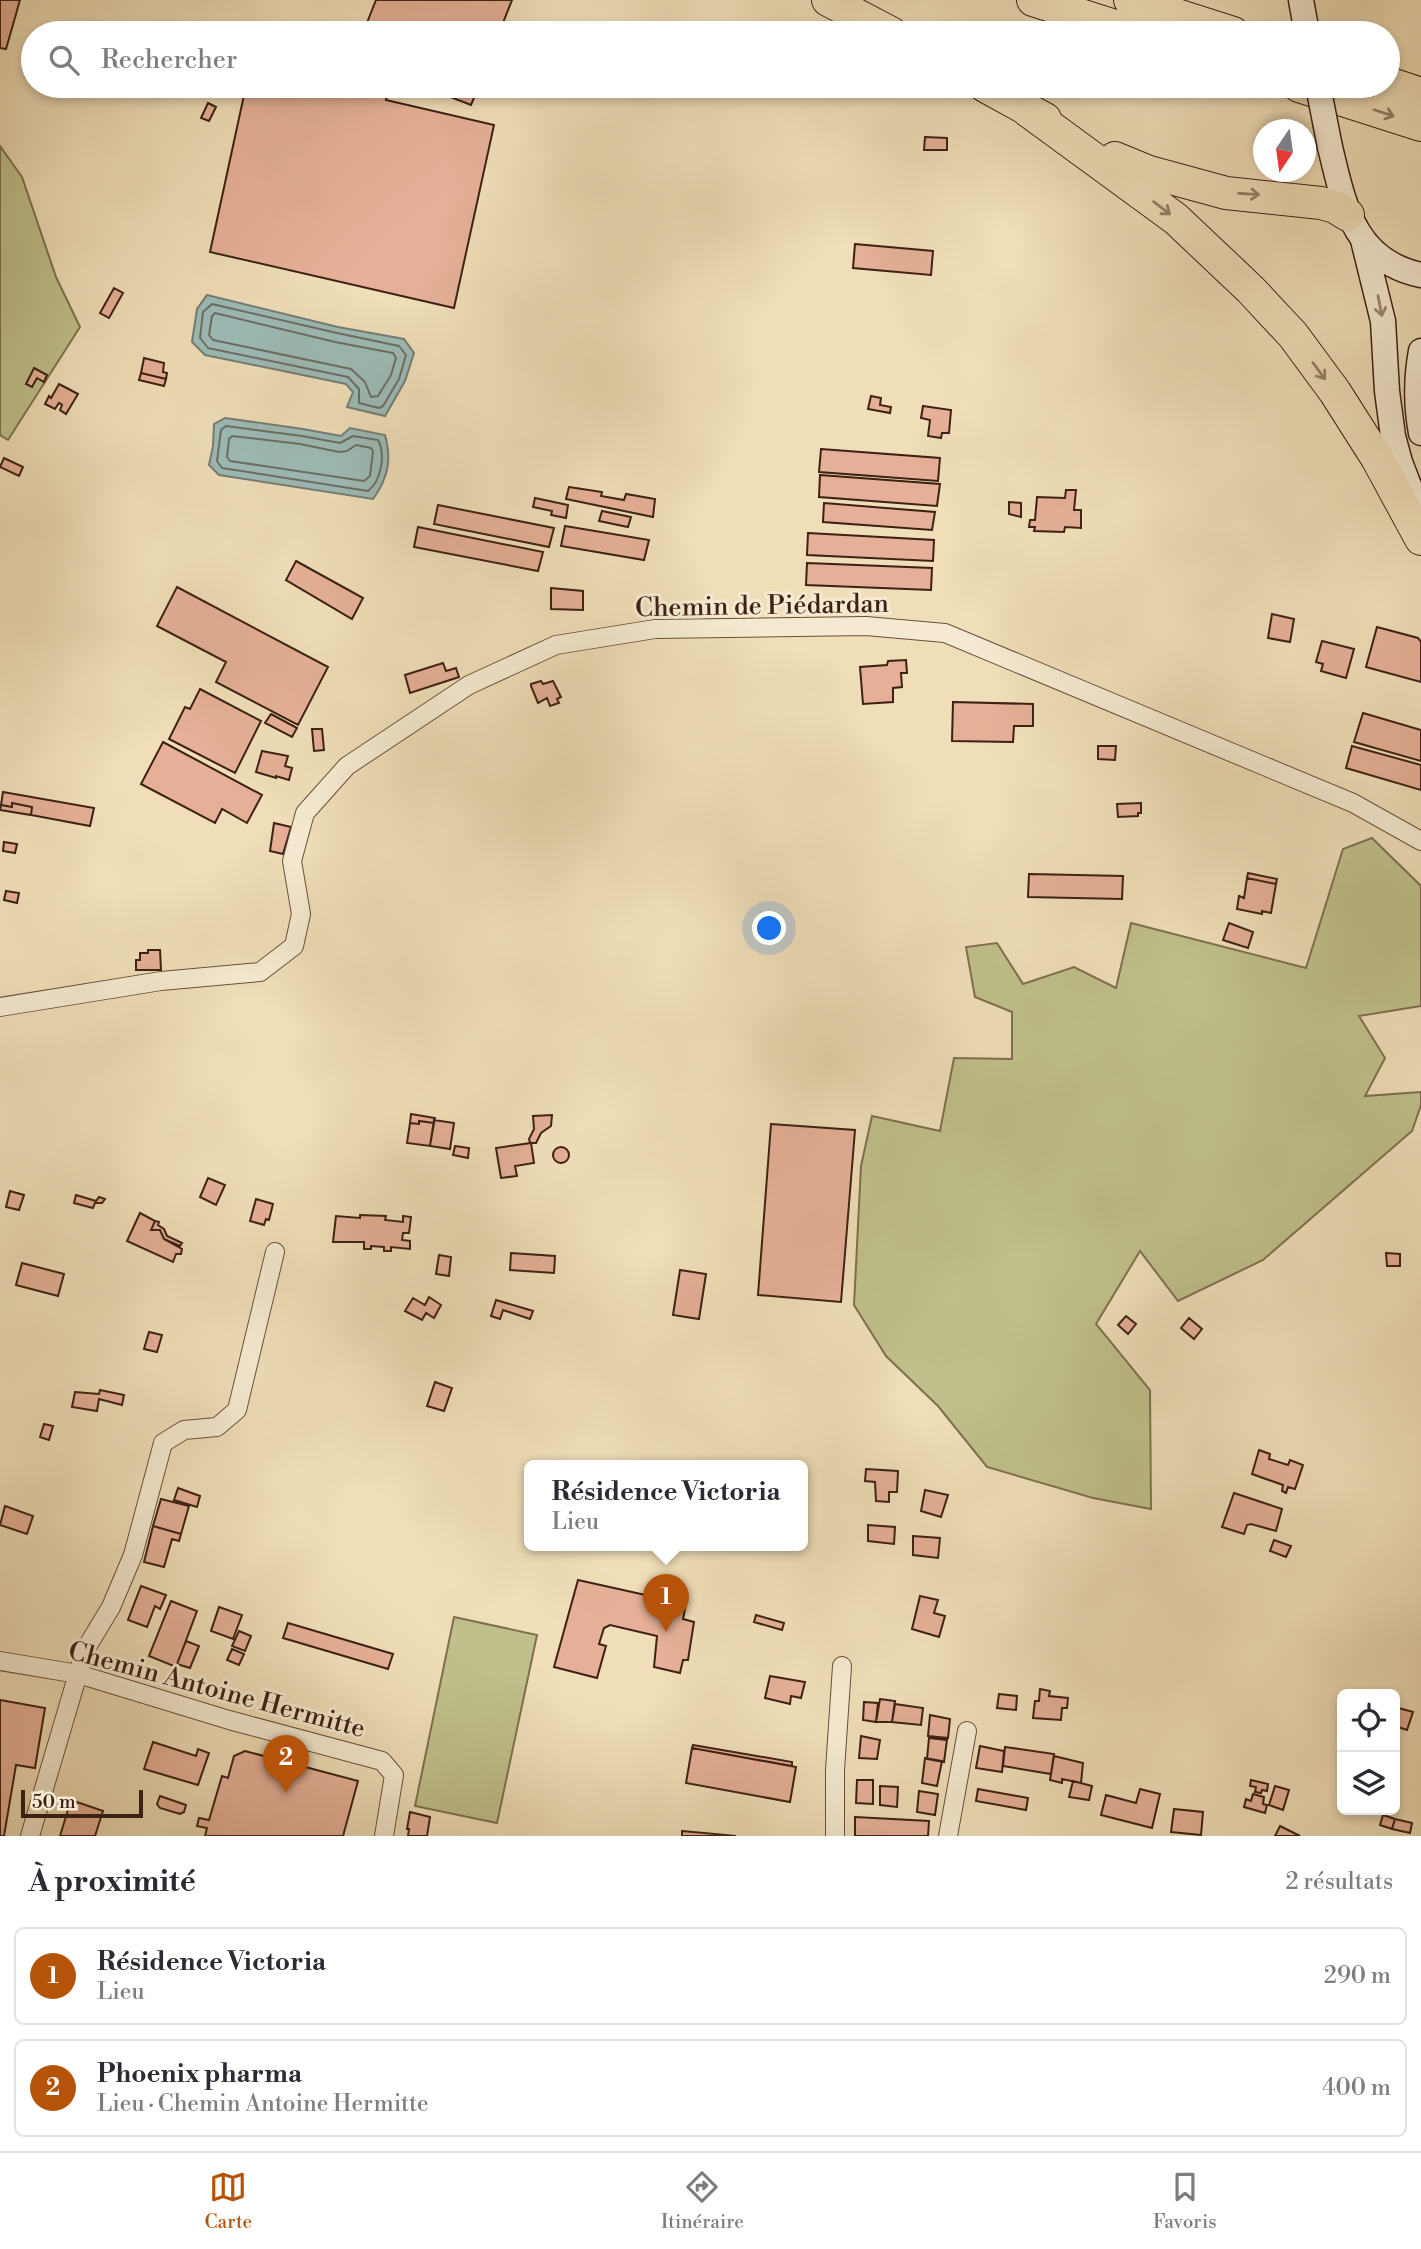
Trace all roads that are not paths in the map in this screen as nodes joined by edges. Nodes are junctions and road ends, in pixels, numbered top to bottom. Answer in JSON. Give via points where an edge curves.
{"nodes":[{"id":1,"x":828,"y":0,"type":"edge"},
{"id":2,"x":1033,"y":0,"type":"edge"},
{"id":3,"x":1130,"y":0,"type":"edge"},
{"id":4,"x":1301,"y":2,"type":"edge"},
{"id":5,"x":868,"y":21,"type":"edge"},
{"id":6,"x":1099,"y":21,"type":"edge"},
{"id":7,"x":1196,"y":21,"type":"edge"},
{"id":8,"x":1305,"y":21,"type":"edge"},
{"id":9,"x":1400,"y":87,"type":"edge"},
{"id":10,"x":1421,"y":94,"type":"edge"},
{"id":11,"x":1006,"y":98,"type":"edge"},
{"id":12,"x":1320,"y":98,"type":"edge"},
{"id":13,"x":1337,"y":98,"type":"edge"},
{"id":14,"x":1027,"y":110,"type":"junction"},
{"id":15,"x":1421,"y":125,"type":"edge"},
{"id":16,"x":1356,"y":227,"type":"junction"},
{"id":17,"x":1421,"y":275,"type":"edge"},
{"id":18,"x":1421,"y":351,"type":"edge"},
{"id":19,"x":1421,"y":433,"type":"edge"},
{"id":20,"x":1421,"y":516,"type":"edge"},
{"id":21,"x":1421,"y":540,"type":"edge"},
{"id":22,"x":1421,"y":841,"type":"edge"},
{"id":23,"x":0,"y":1007,"type":"edge"},
{"id":24,"x":275,"y":1252,"type":"dead end"},
{"id":25,"x":0,"y":1661,"type":"edge"},
{"id":26,"x":842,"y":1666,"type":"dead end"},
{"id":27,"x":78,"y":1674,"type":"junction"},
{"id":28,"x":967,"y":1731,"type":"dead end"},
{"id":29,"x":30,"y":1836,"type":"edge"},
{"id":30,"x":384,"y":1836,"type":"edge"},
{"id":31,"x":835,"y":1836,"type":"edge"},
{"id":32,"x":948,"y":1836,"type":"edge"}],
"edges":[{"from":1,"to":5,"type":"highway"},
{"from":2,"to":6,"type":"highway"},
{"from":3,"to":7,"type":"highway"},
{"from":4,"to":8,"type":"main road"},
{"from":9,"to":10,"type":"highway"},
{"from":11,"to":14,"type":"highway"},
{"from":12,"to":16,"type":"main road","bridge":true,"via":[[1330,147]]},
{"from":13,"to":15,"type":"highway","one_way":true},
{"from":14,"to":16,"type":"highway","one_way":true,"via":[[1149,172],[1226,193],[1321,203],[1335,207]]},
{"from":14,"to":21,"type":"highway","one_way":true,"via":[[1175,219],[1293,335],[1377,458]]},
{"from":16,"to":17,"type":"main road","via":[[1380,257]]},
{"from":16,"to":20,"type":"main road","one_way":true,"via":[[1383,321],[1393,436]]},
{"from":18,"to":19,"type":"main road","via":[[1417,399]]},
{"from":22,"to":23,"type":"street","name":"Chemin de Piédardan","via":[[1353,803],[945,633],[866,626],[655,629],[555,645],[469,685],[347,766],[305,813],[292,861],[301,914],[294,946],[260,972],[161,981]]},
{"from":24,"to":27,"type":"street","via":[[237,1410],[217,1427],[184,1430],[163,1443],[133,1555],[111,1607],[85,1650]]},
{"from":25,"to":27,"type":"street","name":"Chemin Antoine Hermitte"},
{"from":26,"to":31,"type":"street"},
{"from":27,"to":29,"type":"street"},
{"from":27,"to":30,"type":"street","name":"Chemin Antoine Hermitte","via":[[382,1761],[394,1775]]},
{"from":28,"to":32,"type":"street"}]}
